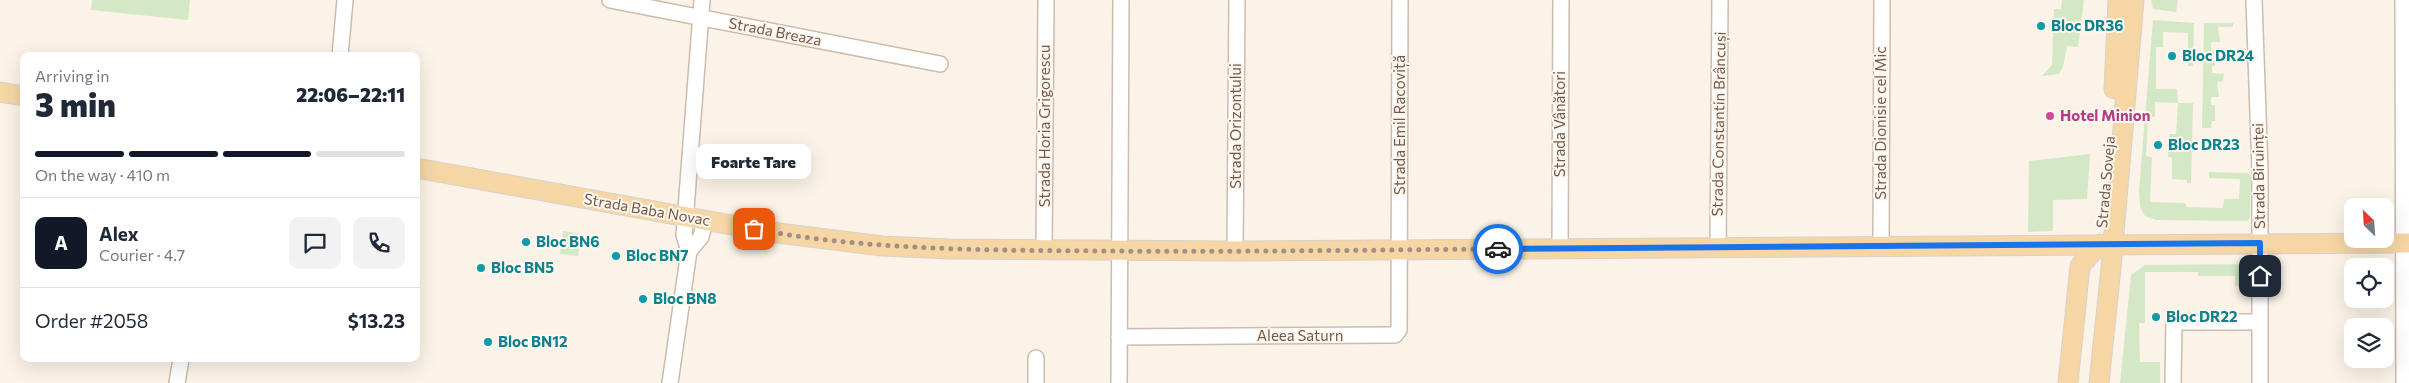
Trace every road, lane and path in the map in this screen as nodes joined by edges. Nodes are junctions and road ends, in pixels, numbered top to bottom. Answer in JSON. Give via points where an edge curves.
{"nodes":[{"id":1,"x":345,"y":0,"type":"edge"},
{"id":2,"x":610,"y":0,"type":"edge"},
{"id":3,"x":702,"y":0,"type":"edge"},
{"id":4,"x":1046,"y":0,"type":"edge"},
{"id":5,"x":1121,"y":0,"type":"edge"},
{"id":6,"x":1237,"y":0,"type":"edge"},
{"id":7,"x":1400,"y":0,"type":"edge"},
{"id":8,"x":1560,"y":0,"type":"edge"},
{"id":9,"x":1720,"y":0,"type":"edge"},
{"id":10,"x":1882,"y":0,"type":"edge"},
{"id":11,"x":2118,"y":0,"type":"edge"},
{"id":12,"x":2134,"y":0,"type":"edge"},
{"id":13,"x":2254,"y":0,"type":"edge"},
{"id":14,"x":2403,"y":0,"type":"edge"},
{"id":15,"x":701,"y":18,"type":"junction"},
{"id":16,"x":340,"y":52,"type":"edge"},
{"id":17,"x":940,"y":64,"type":"dead end"},
{"id":18,"x":0,"y":92,"type":"edge"},
{"id":19,"x":20,"y":95,"type":"edge"},
{"id":20,"x":420,"y":169,"type":"edge"},
{"id":21,"x":685,"y":217,"type":"junction"},
{"id":22,"x":705,"y":220,"type":"junction"},
{"id":23,"x":2260,"y":243,"type":"junction"},
{"id":24,"x":2406,"y":243,"type":"edge"},
{"id":25,"x":2106,"y":244,"type":"junction"},
{"id":26,"x":1880,"y":247,"type":"junction"},
{"id":27,"x":1718,"y":248,"type":"junction"},
{"id":28,"x":1560,"y":249,"type":"junction"},
{"id":29,"x":1400,"y":250,"type":"junction"},
{"id":30,"x":690,"y":251,"type":"junction"},
{"id":31,"x":1044,"y":251,"type":"junction"},
{"id":32,"x":1120,"y":251,"type":"junction"},
{"id":33,"x":1236,"y":251,"type":"junction"},
{"id":34,"x":2260,"y":322,"type":"junction"},
{"id":35,"x":1119,"y":337,"type":"junction"},
{"id":36,"x":1036,"y":358,"type":"dead end"},
{"id":37,"x":180,"y":362,"type":"edge"},
{"id":38,"x":177,"y":383,"type":"edge"},
{"id":39,"x":670,"y":383,"type":"edge"},
{"id":40,"x":1036,"y":383,"type":"edge"},
{"id":41,"x":1119,"y":383,"type":"edge"},
{"id":42,"x":2068,"y":383,"type":"edge"},
{"id":43,"x":2098,"y":383,"type":"edge"},
{"id":44,"x":2173,"y":383,"type":"edge"},
{"id":45,"x":2260,"y":383,"type":"edge"},
{"id":46,"x":2404,"y":383,"type":"edge"}],
"edges":[{"from":1,"to":16,"type":"street"},
{"from":2,"to":15,"type":"street","name":"Strada Breaza"},
{"from":3,"to":15,"type":"street"},
{"from":4,"to":31,"type":"street","name":"Strada Horia Grigorescu"},
{"from":5,"to":32,"type":"street"},
{"from":6,"to":33,"type":"street","name":"Strada Orizontului"},
{"from":7,"to":29,"type":"street","name":"Strada Emil Racoviță"},
{"from":8,"to":28,"type":"street","name":"Strada Vânători"},
{"from":9,"to":27,"type":"street","name":"Strada Constantin Brâncuși"},
{"from":10,"to":26,"type":"street","name":"Strada Dionisie cel Mic"},
{"from":11,"to":25,"type":"main road","name":"Strada Soveja"},
{"from":12,"to":25,"type":"main road","name":"Strada Soveja"},
{"from":13,"to":23,"type":"street","name":"Strada Biruinței"},
{"from":14,"to":24,"type":"street"},
{"from":15,"to":17,"type":"street","name":"Strada Breaza"},
{"from":15,"to":21,"type":"street"},
{"from":18,"to":19,"type":"main road"},
{"from":20,"to":21,"type":"main road","name":"Strada Baba Novac"},
{"from":21,"to":22,"type":"main road","name":"Strada Baba Novac"},
{"from":21,"to":30,"type":"street","via":[[684,235]]},
{"from":22,"to":30,"type":"street","via":[[702,237]]},
{"from":22,"to":31,"type":"main road","name":"Strada Baba Novac","via":[[872,245]]},
{"from":23,"to":24,"type":"main road","name":"Strada Baba Novac"},
{"from":23,"to":25,"type":"main road","name":"Strada Baba Novac"},
{"from":23,"to":34,"type":"street","name":"Strada Biruinței"},
{"from":24,"to":46,"type":"street"},
{"from":25,"to":26,"type":"main road","name":"Strada Baba Novac"},
{"from":25,"to":42,"type":"main road","via":[[2080,266]]},
{"from":25,"to":43,"type":"main road"},
{"from":26,"to":27,"type":"main road","name":"Strada Baba Novac"},
{"from":27,"to":28,"type":"main road","name":"Strada Baba Novac"},
{"from":28,"to":29,"type":"main road","name":"Strada Baba Novac"},
{"from":29,"to":33,"type":"main road","name":"Strada Baba Novac"},
{"from":29,"to":35,"type":"street","name":"Aleea Saturn","via":[[1399,330],[1395,335]]},
{"from":30,"to":39,"type":"street"},
{"from":31,"to":32,"type":"main road","name":"Strada Baba Novac"},
{"from":32,"to":33,"type":"main road","name":"Strada Baba Novac"},
{"from":32,"to":35,"type":"street"},
{"from":34,"to":44,"type":"street","via":[[2174,322]]},
{"from":34,"to":45,"type":"street","name":"Strada Biruinței"},
{"from":35,"to":41,"type":"street"},
{"from":36,"to":40,"type":"street"},
{"from":37,"to":38,"type":"street"}]}
